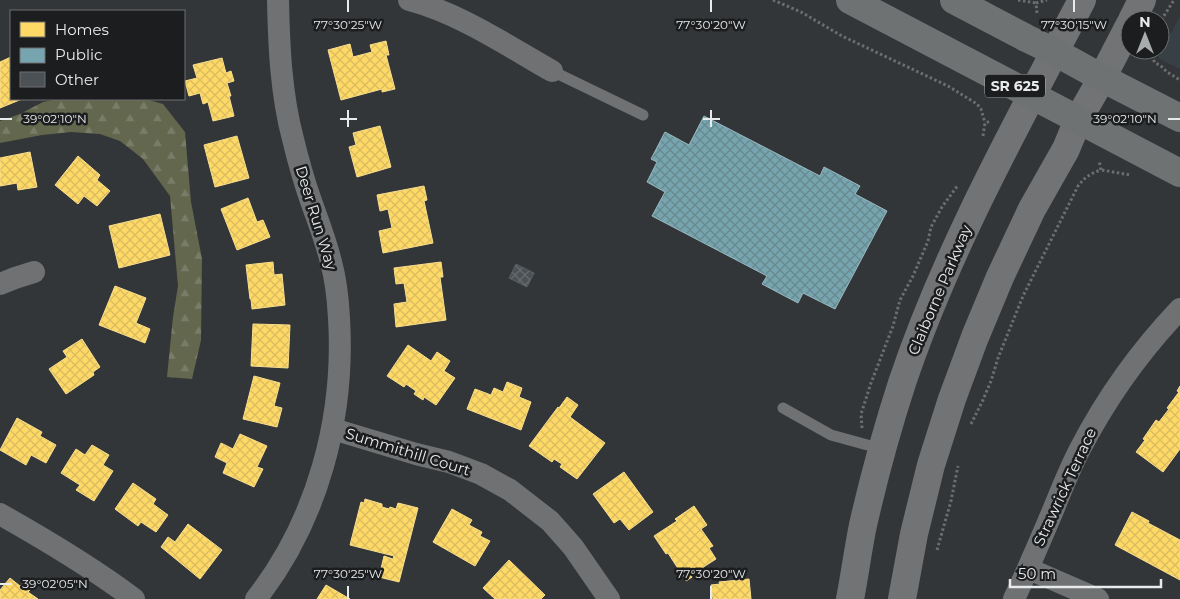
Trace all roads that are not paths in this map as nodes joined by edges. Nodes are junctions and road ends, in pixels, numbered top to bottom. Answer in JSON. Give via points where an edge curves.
{"nodes":[{"id":1,"x":278,"y":0,"type":"edge"},
{"id":2,"x":409,"y":0,"type":"edge"},
{"id":3,"x":850,"y":0,"type":"edge"},
{"id":4,"x":954,"y":0,"type":"edge"},
{"id":5,"x":1082,"y":0,"type":"edge"},
{"id":6,"x":1120,"y":43,"type":"edge"},
{"id":7,"x":1055,"y":52,"type":"junction"},
{"id":8,"x":552,"y":71,"type":"joint"},
{"id":9,"x":1102,"y":78,"type":"junction"},
{"id":10,"x":1032,"y":95,"type":"junction"},
{"id":11,"x":643,"y":115,"type":"dead end"},
{"id":12,"x":1180,"y":118,"type":"edge"},
{"id":13,"x":1078,"y":120,"type":"junction"},
{"id":14,"x":1180,"y":173,"type":"edge"},
{"id":15,"x":34,"y":272,"type":"dead end"},
{"id":16,"x":0,"y":284,"type":"edge"},
{"id":17,"x":1180,"y":309,"type":"edge"},
{"id":18,"x":783,"y":408,"type":"dead end"},
{"id":19,"x":333,"y":430,"type":"junction"},
{"id":20,"x":882,"y":449,"type":"junction"},
{"id":21,"x":0,"y":514,"type":"edge"},
{"id":22,"x":1029,"y":569,"type":"junction"},
{"id":23,"x":134,"y":599,"type":"edge"},
{"id":24,"x":256,"y":599,"type":"edge"},
{"id":25,"x":609,"y":599,"type":"edge"},
{"id":26,"x":850,"y":599,"type":"edge"},
{"id":27,"x":902,"y":599,"type":"edge"},
{"id":28,"x":1014,"y":599,"type":"edge"},
{"id":29,"x":1098,"y":599,"type":"edge"}],
"edges":[{"from":1,"to":19,"type":"street","name":"Deer Run Way","via":[[281,78],[292,137],[332,263],[338,300],[340,344]]},
{"from":2,"to":8,"type":"street","via":[[444,11]]},
{"from":3,"to":10,"type":"main road","number":"SR 625"},
{"from":4,"to":7,"type":"main road"},
{"from":5,"to":7,"type":"main road","name":"Claiborne Parkway"},
{"from":6,"to":9,"type":"main road"},
{"from":7,"to":9,"type":"main road"},
{"from":7,"to":10,"type":"main road","name":"Claiborne Parkway"},
{"from":8,"to":11,"type":"lane"},
{"from":9,"to":12,"type":"main road"},
{"from":9,"to":13,"type":"main road"},
{"from":10,"to":13,"type":"main road","number":"SR 625"},
{"from":10,"to":20,"type":"main road","name":"Claiborne Parkway","via":[[947,268],[920,334]]},
{"from":13,"to":14,"type":"main road","number":"SR 625"},
{"from":13,"to":27,"type":"main road","via":[[1000,277],[952,399],[931,465]]},
{"from":15,"to":16,"type":"street"},
{"from":17,"to":22,"type":"street","name":"Strawrick Terrace","via":[[1110,396],[1069,471]]},
{"from":18,"to":20,"type":"lane","via":[[831,435]]},
{"from":19,"to":24,"type":"street","name":"Deer Run Way","via":[[304,518],[280,564]]},
{"from":19,"to":25,"type":"street","name":"Summithill Court","via":[[450,462],[510,490],[550,521],[573,547]]},
{"from":20,"to":26,"type":"main road","name":"Claiborne Parkway","via":[[863,526]]},
{"from":21,"to":23,"type":"street","via":[[104,576]]},
{"from":22,"to":28,"type":"street","name":"Strawrick Terrace"},
{"from":22,"to":29,"type":"street"}]}
